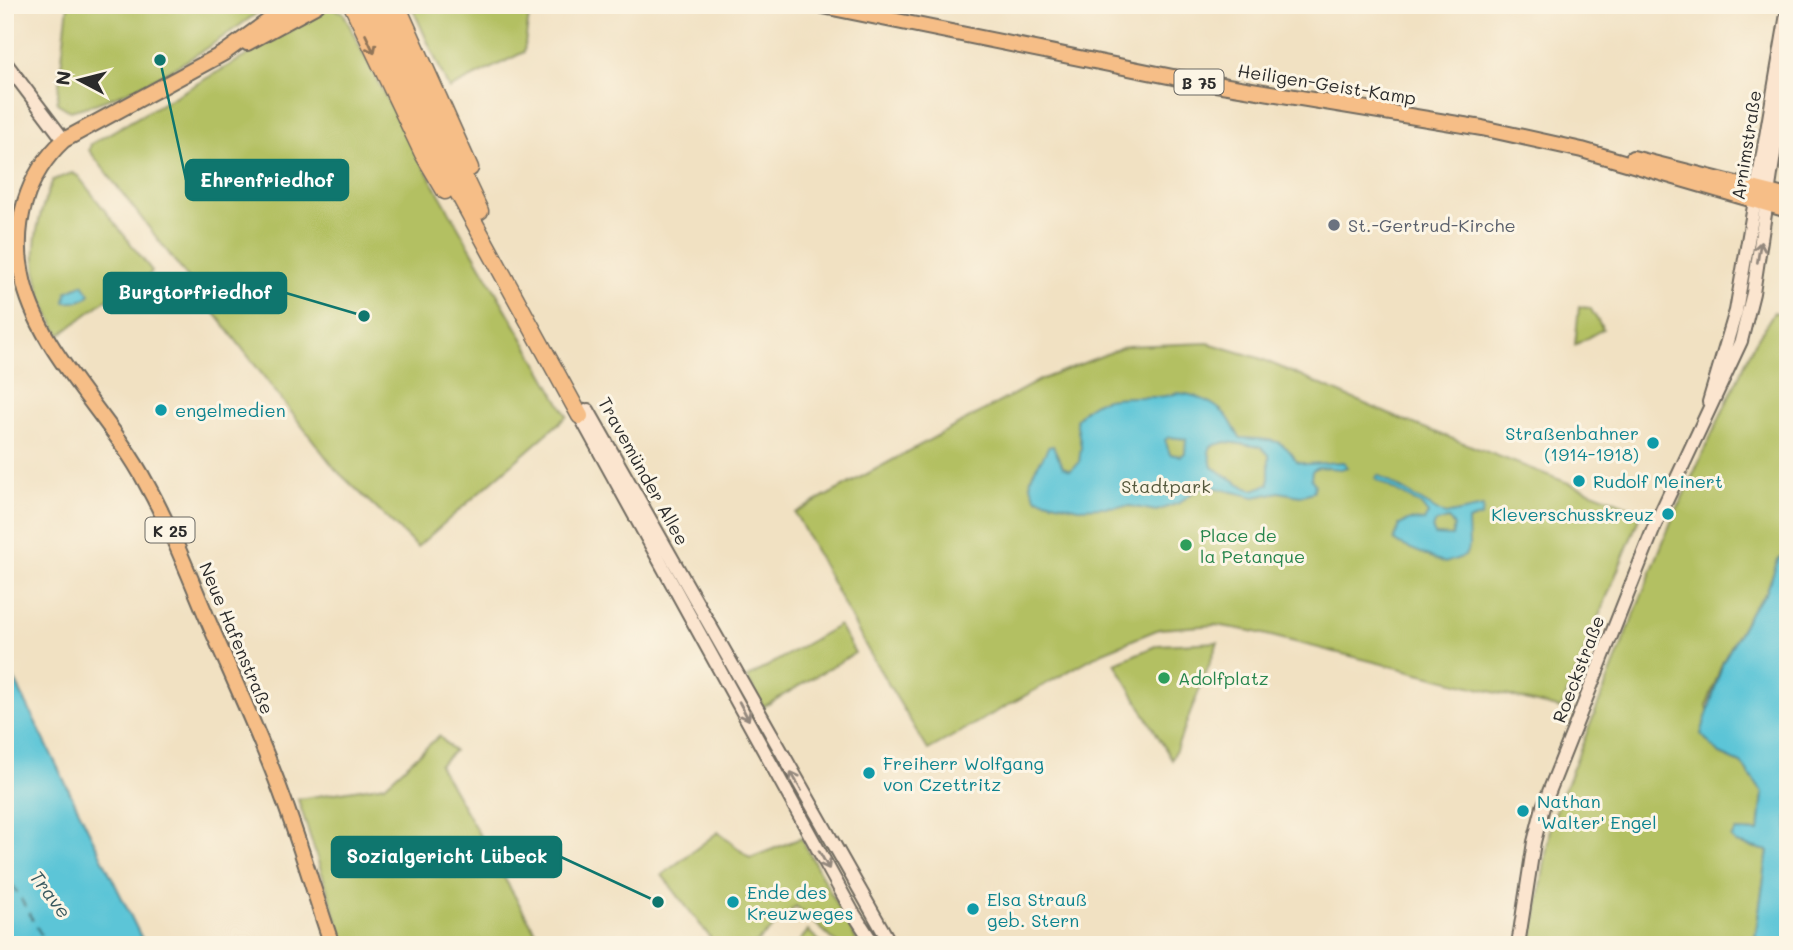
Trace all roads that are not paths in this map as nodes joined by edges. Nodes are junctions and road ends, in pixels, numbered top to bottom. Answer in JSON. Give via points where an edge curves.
{"nodes":[{"id":1,"x":290,"y":5,"type":"edge"},
{"id":2,"x":317,"y":5,"type":"edge"},
{"id":3,"x":352,"y":5,"type":"edge"},
{"id":4,"x":368,"y":5,"type":"edge"},
{"id":5,"x":382,"y":5,"type":"edge"},
{"id":6,"x":397,"y":5,"type":"edge"},
{"id":7,"x":818,"y":5,"type":"edge"},
{"id":8,"x":1788,"y":8,"type":"edge"},
{"id":9,"x":229,"y":50,"type":"junction"},
{"id":10,"x":5,"y":62,"type":"edge"},
{"id":11,"x":1788,"y":62,"type":"edge"},
{"id":12,"x":64,"y":140,"type":"junction"},
{"id":13,"x":1762,"y":196,"type":"junction"},
{"id":14,"x":1788,"y":197,"type":"edge"},
{"id":15,"x":1788,"y":209,"type":"edge"},
{"id":16,"x":482,"y":226,"type":"junction"},
{"id":17,"x":1747,"y":291,"type":"joint"},
{"id":18,"x":584,"y":413,"type":"junction"},
{"id":19,"x":331,"y":945,"type":"edge"},
{"id":20,"x":874,"y":945,"type":"edge"},
{"id":21,"x":891,"y":945,"type":"edge"},
{"id":22,"x":1518,"y":945,"type":"edge"}],
"edges":[{"from":1,"to":9,"type":"main road","number":"K 25"},
{"from":2,"to":9,"type":"main road","number":"K 25"},
{"from":3,"to":16,"type":"highway","one_way":true,"via":[[423,154],[451,200]]},
{"from":4,"to":16,"type":"highway","name":"Travemünder Allee","via":[[444,167]]},
{"from":5,"to":16,"type":"highway","name":"Travemünder Allee"},
{"from":6,"to":16,"type":"highway","via":[[477,184]]},
{"from":7,"to":13,"type":"main road","name":"Heiligen-Geist-Kamp","number":"B 75","via":[[1166,76],[1482,128]]},
{"from":8,"to":13,"type":"main road","name":"Arnimstraße"},
{"from":9,"to":12,"type":"main road","number":"K 25"},
{"from":10,"to":12,"type":"main road"},
{"from":11,"to":13,"type":"main road","name":"Arnimstraße"},
{"from":12,"to":19,"type":"main road","name":"Neue Hafenstraße","number":"K 25","via":[[37,169],[22,213],[19,248],[28,300],[51,344],[121,439],[166,522],[276,781]]},
{"from":13,"to":14,"type":"main road","name":"Heiligen-Geist-Kamp","number":"B 75"},
{"from":13,"to":15,"type":"main road","name":"Heiligen-Geist-Kamp","number":"B 75"},
{"from":13,"to":17,"type":"main road","name":"Arnimstraße"},
{"from":16,"to":18,"type":"highway","name":"Travemünder Allee"},
{"from":17,"to":22,"type":"main road","name":"Roeckstraße","via":[[1741,341],[1617,615],[1544,807]]},
{"from":18,"to":20,"type":"main road","name":"Travemünder Allee","one_way":true},
{"from":21,"to":18,"type":"main road","name":"Travemünder Allee","one_way":true}]}
